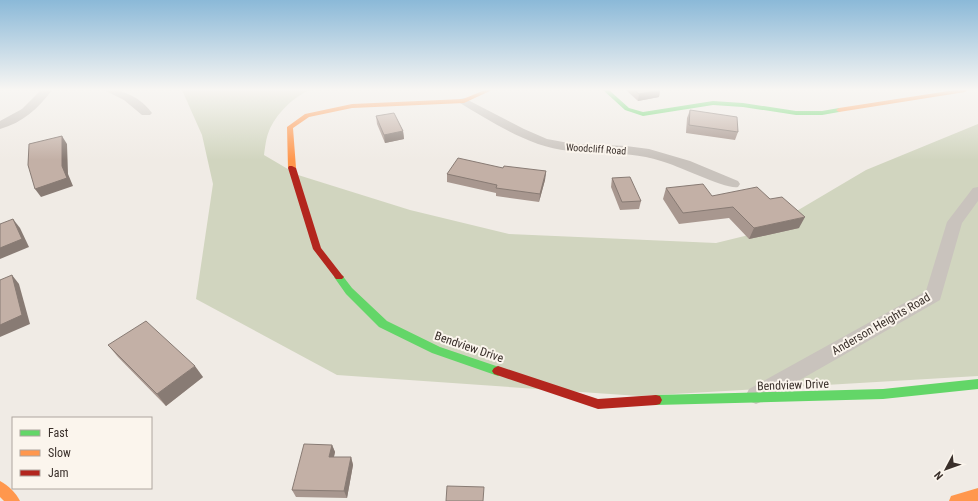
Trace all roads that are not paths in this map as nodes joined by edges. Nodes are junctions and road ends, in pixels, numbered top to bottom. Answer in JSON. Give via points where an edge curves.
{"nodes":[{"id":1,"x":24,"y":113,"type":"edge"},
{"id":2,"x":319,"y":113,"type":"edge"},
{"id":3,"x":488,"y":113,"type":"edge"},
{"id":4,"x":0,"y":125,"type":"edge"},
{"id":5,"x":733,"y":184,"type":"dead end"},
{"id":6,"x":978,"y":191,"type":"edge"},
{"id":7,"x":978,"y":384,"type":"edge"},
{"id":8,"x":750,"y":398,"type":"junction"},
{"id":9,"x":0,"y":488,"type":"edge"},
{"id":10,"x":978,"y":496,"type":"edge"},
{"id":11,"x":13,"y":501,"type":"edge"},
{"id":12,"x":956,"y":501,"type":"edge"}],
"edges":[{"from":1,"to":4,"type":"street"},
{"from":2,"to":8,"type":"street","name":"Bendview Drive","via":[[307,116],[290,127],[292,169],[317,249],[349,290],[383,324],[436,350],[598,404],[673,399]]},
{"from":3,"to":5,"type":"street","name":"Woodcliff Road","via":[[553,145],[634,151],[664,157]]},
{"from":6,"to":8,"type":"street","name":"Anderson Heights Road","via":[[955,222],[934,295]]},
{"from":7,"to":8,"type":"street","name":"Bendview Drive","via":[[883,394]]},
{"from":9,"to":11,"type":"street"},
{"from":10,"to":12,"type":"street"}]}
